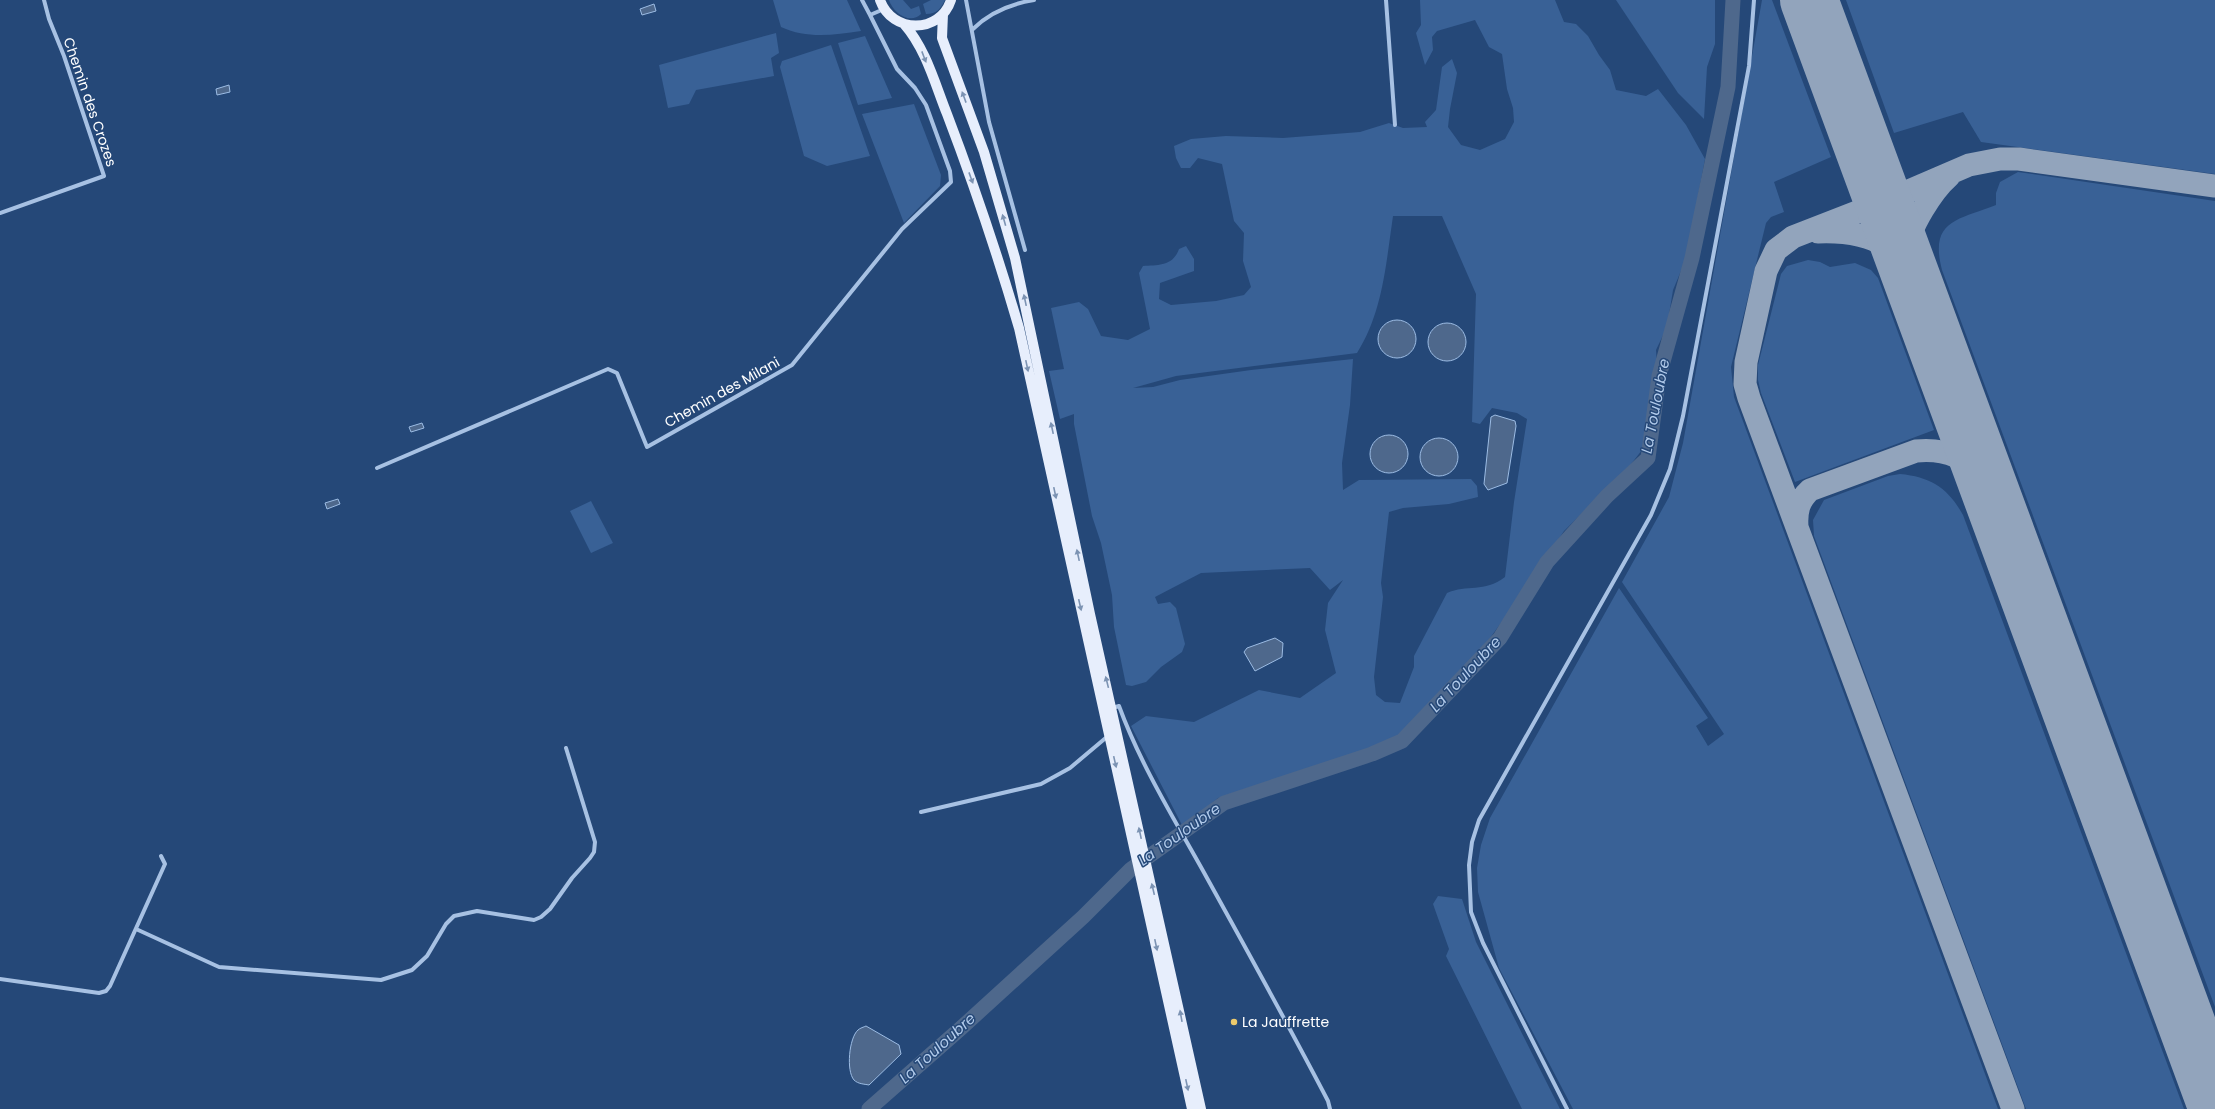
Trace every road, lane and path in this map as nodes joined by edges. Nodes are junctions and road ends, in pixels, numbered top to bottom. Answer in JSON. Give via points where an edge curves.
{"nodes":[{"id":1,"x":44,"y":0,"type":"edge"},
{"id":2,"x":862,"y":0,"type":"edge"},
{"id":3,"x":951,"y":0,"type":"edge"},
{"id":4,"x":967,"y":0,"type":"edge"},
{"id":5,"x":1034,"y":0,"type":"edge"},
{"id":6,"x":1386,"y":0,"type":"edge"},
{"id":7,"x":1754,"y":0,"type":"edge"},
{"id":8,"x":882,"y":4,"type":"edge"},
{"id":9,"x":943,"y":14,"type":"junction"},
{"id":10,"x":870,"y":15,"type":"junction"},
{"id":11,"x":904,"y":24,"type":"junction"},
{"id":12,"x":973,"y":29,"type":"junction"},
{"id":13,"x":1395,"y":125,"type":"dead end"},
{"id":14,"x":0,"y":213,"type":"edge"},
{"id":15,"x":1025,"y":250,"type":"dead end"},
{"id":16,"x":377,"y":468,"type":"dead end"},
{"id":17,"x":1108,"y":709,"type":"junction"},
{"id":18,"x":1114,"y":734,"type":"junction"},
{"id":19,"x":566,"y":748,"type":"dead end"},
{"id":20,"x":921,"y":812,"type":"dead end"},
{"id":21,"x":161,"y":856,"type":"dead end"},
{"id":22,"x":1145,"y":877,"type":"junction"},
{"id":23,"x":136,"y":928,"type":"junction"},
{"id":24,"x":0,"y":979,"type":"edge"},
{"id":25,"x":1192,"y":1109,"type":"edge"},
{"id":26,"x":1201,"y":1109,"type":"edge"},
{"id":27,"x":1330,"y":1109,"type":"edge"},
{"id":28,"x":1568,"y":1109,"type":"edge"}],
"edges":[{"from":1,"to":14,"type":"street","name":"Chemin des Crozes","via":[[104,176]]},
{"from":2,"to":10,"type":"street"},
{"from":3,"to":9,"type":"main road"},
{"from":4,"to":12,"type":"street"},
{"from":5,"to":12,"type":"street","via":[[1013,4],[984,18]]},
{"from":6,"to":13,"type":"street"},
{"from":7,"to":28,"type":"street","via":[[1749,66],[1683,416],[1670,469],[1652,515],[1479,820],[1472,842],[1469,865],[1471,912],[1483,943]]},
{"from":8,"to":10,"type":"street"},
{"from":8,"to":11,"type":"main road","via":[[889,15]]},
{"from":9,"to":11,"type":"main road","via":[[925,25]]},
{"from":17,"to":9,"type":"main road","one_way":true,"via":[[1015,258],[984,152],[942,38]]},
{"from":10,"to":16,"type":"street","name":"Chemin des Milani","via":[[897,69],[915,88],[926,105],[950,171],[951,182],[902,229],[792,365],[647,447],[617,373],[608,369]]},
{"from":11,"to":17,"type":"main road","one_way":true,"via":[[919,43],[973,182],[997,254],[1019,328]]},
{"from":12,"to":15,"type":"street","via":[[989,122]]},
{"from":17,"to":18,"type":"main road"},
{"from":17,"to":27,"type":"street","via":[[1119,706],[1131,736],[1187,845],[1276,1003]]},
{"from":18,"to":20,"type":"street","via":[[1070,768],[1041,784]]},
{"from":18,"to":22,"type":"main road"},
{"from":19,"to":23,"type":"street","via":[[594,832],[594,852],[550,909],[534,920],[477,911],[454,916],[446,924],[427,956],[412,970],[381,980],[219,967]]},
{"from":21,"to":23,"type":"street","via":[[165,864]]},
{"from":22,"to":25,"type":"main road","one_way":true},
{"from":26,"to":22,"type":"main road","one_way":true},
{"from":23,"to":24,"type":"street","via":[[106,991],[99,993]]}]}
